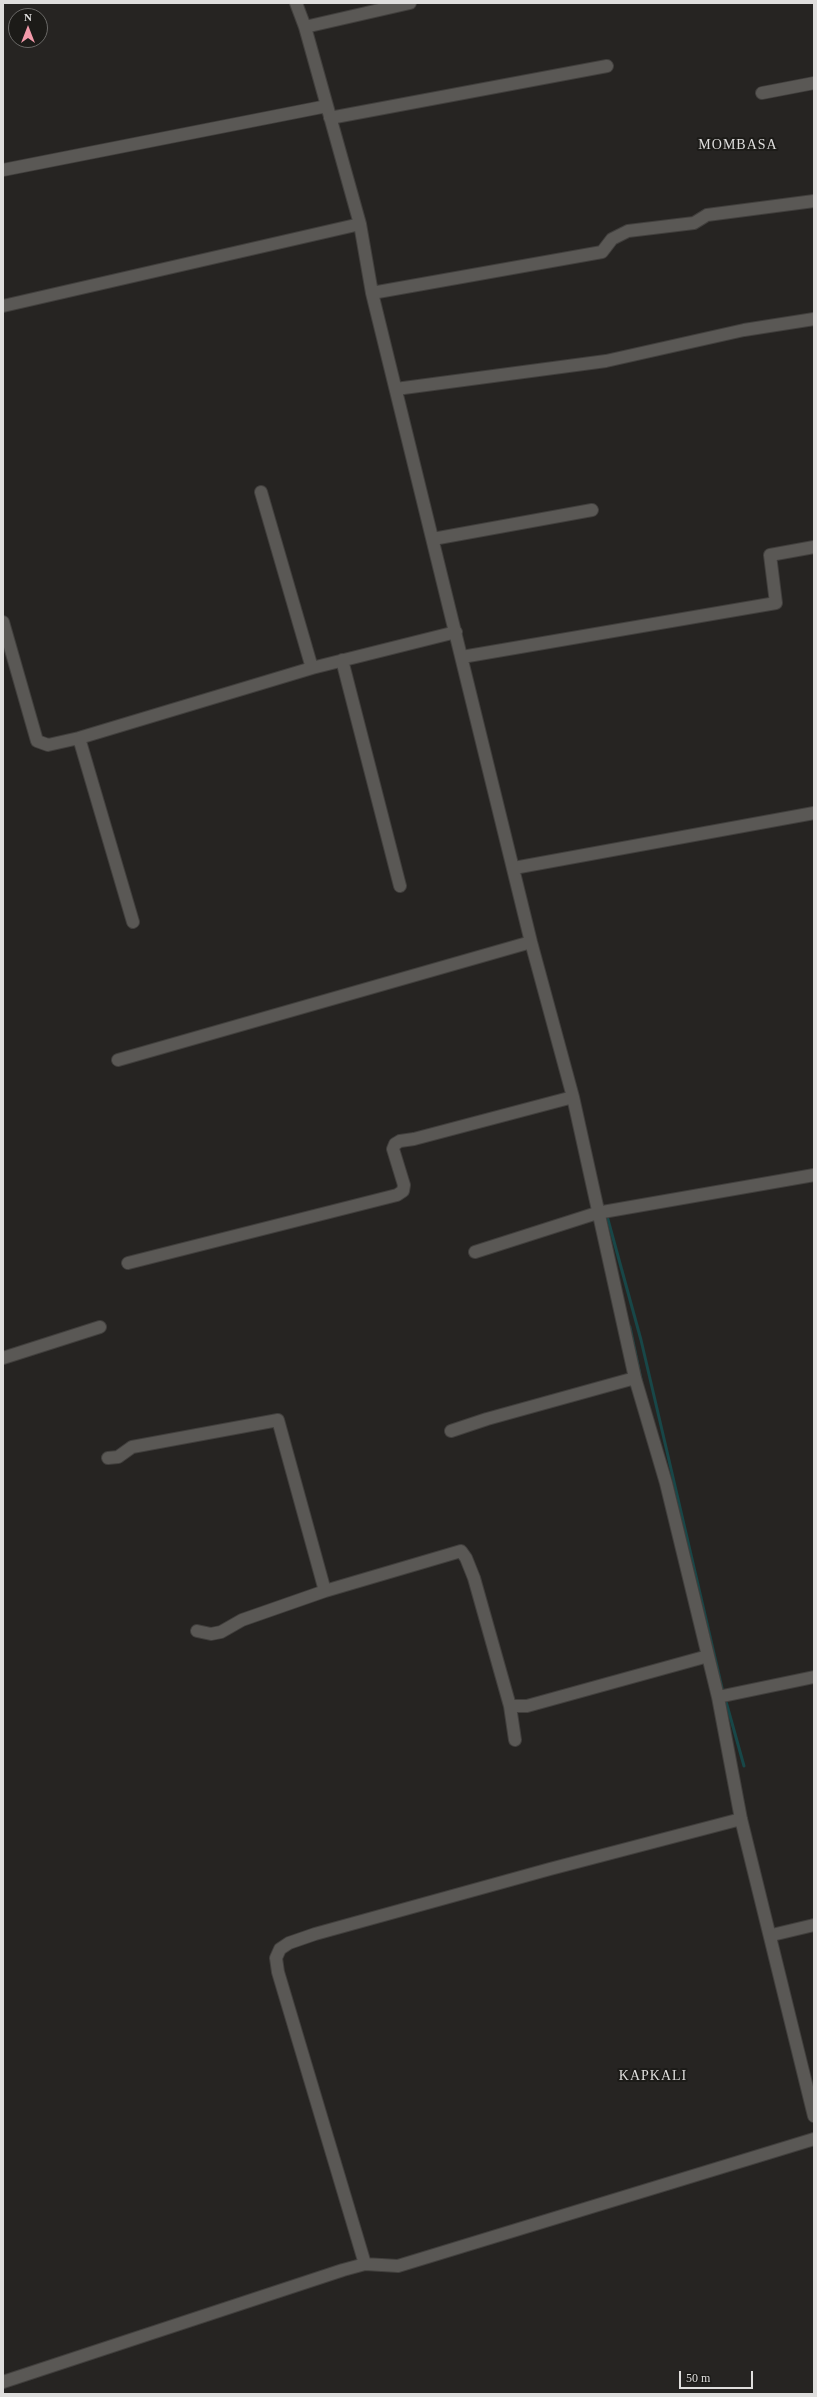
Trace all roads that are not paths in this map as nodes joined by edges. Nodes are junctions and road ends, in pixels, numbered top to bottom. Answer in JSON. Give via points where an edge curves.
{"nodes":[{"id":1,"x":296,"y":3,"type":"edge"},
{"id":2,"x":410,"y":3,"type":"edge"},
{"id":3,"x":305,"y":27,"type":"junction"},
{"id":4,"x":607,"y":66,"type":"dead end"},
{"id":5,"x":814,"y":83,"type":"edge"},
{"id":6,"x":762,"y":93,"type":"dead end"},
{"id":7,"x":327,"y":106,"type":"junction"},
{"id":8,"x":330,"y":118,"type":"junction"},
{"id":9,"x":3,"y":170,"type":"edge"},
{"id":10,"x":814,"y":201,"type":"edge"},
{"id":11,"x":360,"y":224,"type":"junction"},
{"id":12,"x":372,"y":293,"type":"junction"},
{"id":13,"x":3,"y":306,"type":"edge"},
{"id":14,"x":814,"y":319,"type":"edge"},
{"id":15,"x":396,"y":389,"type":"junction"},
{"id":16,"x":261,"y":492,"type":"dead end"},
{"id":17,"x":592,"y":510,"type":"dead end"},
{"id":18,"x":433,"y":539,"type":"junction"},
{"id":19,"x":814,"y":547,"type":"edge"},
{"id":20,"x":3,"y":622,"type":"edge"},
{"id":21,"x":456,"y":632,"type":"junction"},
{"id":22,"x":462,"y":657,"type":"junction"},
{"id":23,"x":342,"y":660,"type":"junction"},
{"id":24,"x":312,"y":668,"type":"junction"},
{"id":25,"x":79,"y":738,"type":"junction"},
{"id":26,"x":814,"y":813,"type":"edge"},
{"id":27,"x":514,"y":868,"type":"junction"},
{"id":28,"x":400,"y":886,"type":"dead end"},
{"id":29,"x":133,"y":922,"type":"dead end"},
{"id":30,"x":531,"y":942,"type":"junction"},
{"id":31,"x":118,"y":1060,"type":"dead end"},
{"id":32,"x":573,"y":1097,"type":"junction"},
{"id":33,"x":814,"y":1174,"type":"edge"},
{"id":34,"x":597,"y":1213,"type":"junction"},
{"id":35,"x":475,"y":1252,"type":"dead end"},
{"id":36,"x":128,"y":1263,"type":"dead end"},
{"id":37,"x":100,"y":1326,"type":"dead end"},
{"id":38,"x":3,"y":1358,"type":"edge"},
{"id":39,"x":635,"y":1378,"type":"junction"},
{"id":40,"x":451,"y":1431,"type":"dead end"},
{"id":41,"x":108,"y":1458,"type":"dead end"},
{"id":42,"x":325,"y":1591,"type":"junction"},
{"id":43,"x":197,"y":1631,"type":"dead end"},
{"id":44,"x":708,"y":1656,"type":"junction"},
{"id":45,"x":814,"y":1677,"type":"edge"},
{"id":46,"x":718,"y":1697,"type":"junction"},
{"id":47,"x":510,"y":1706,"type":"junction"},
{"id":48,"x":515,"y":1740,"type":"dead end"},
{"id":49,"x":741,"y":1819,"type":"junction"},
{"id":50,"x":814,"y":1925,"type":"edge"},
{"id":51,"x":772,"y":1935,"type":"junction"},
{"id":52,"x":814,"y":2116,"type":"edge"},
{"id":53,"x":814,"y":2139,"type":"edge"},
{"id":54,"x":365,"y":2264,"type":"junction"},
{"id":55,"x":3,"y":2382,"type":"edge"}],
"edges":[{"from":1,"to":3,"type":"street"},
{"from":2,"to":3,"type":"street"},
{"from":3,"to":7,"type":"street"},
{"from":4,"to":8,"type":"street"},
{"from":5,"to":6,"type":"street"},
{"from":7,"to":8,"type":"street"},
{"from":7,"to":9,"type":"street"},
{"from":8,"to":11,"type":"street"},
{"from":10,"to":12,"type":"street","via":[[707,215],[694,224],[628,231],[612,239],[602,252]]},
{"from":11,"to":12,"type":"street"},
{"from":11,"to":13,"type":"street"},
{"from":12,"to":15,"type":"street"},
{"from":14,"to":15,"type":"street","via":[[744,330],[606,361]]},
{"from":15,"to":18,"type":"street"},
{"from":16,"to":24,"type":"street"},
{"from":17,"to":18,"type":"street"},
{"from":18,"to":21,"type":"street"},
{"from":19,"to":22,"type":"street","via":[[770,555],[776,603]]},
{"from":20,"to":25,"type":"street","via":[[37,741],[55,746]]},
{"from":21,"to":22,"type":"street"},
{"from":21,"to":23,"type":"street"},
{"from":22,"to":27,"type":"street"},
{"from":23,"to":24,"type":"street"},
{"from":23,"to":28,"type":"street"},
{"from":24,"to":25,"type":"street"},
{"from":25,"to":29,"type":"street"},
{"from":26,"to":27,"type":"street"},
{"from":27,"to":30,"type":"street"},
{"from":30,"to":31,"type":"street"},
{"from":30,"to":32,"type":"street"},
{"from":32,"to":34,"type":"street"},
{"from":32,"to":36,"type":"street","via":[[400,1141],[393,1149],[404,1185],[403,1191],[398,1195]]},
{"from":33,"to":34,"type":"street"},
{"from":34,"to":35,"type":"street"},
{"from":34,"to":39,"type":"street"},
{"from":37,"to":38,"type":"street"},
{"from":39,"to":40,"type":"street"},
{"from":39,"to":44,"type":"street","via":[[666,1483]]},
{"from":41,"to":42,"type":"street","via":[[118,1457],[132,1447],[278,1420]]},
{"from":42,"to":43,"type":"street","via":[[242,1620],[221,1632],[211,1634]]},
{"from":42,"to":47,"type":"street","via":[[461,1551],[470,1565]]},
{"from":44,"to":46,"type":"street"},
{"from":44,"to":47,"type":"street","via":[[527,1706]]},
{"from":45,"to":46,"type":"street"},
{"from":46,"to":49,"type":"street"},
{"from":47,"to":48,"type":"street"},
{"from":49,"to":51,"type":"street"},
{"from":49,"to":54,"type":"street","via":[[316,1934],[280,1949],[276,1958],[278,1972]]},
{"from":50,"to":51,"type":"street"},
{"from":51,"to":52,"type":"street"},
{"from":53,"to":54,"type":"street","via":[[398,2266]]},
{"from":54,"to":55,"type":"street"}]}
